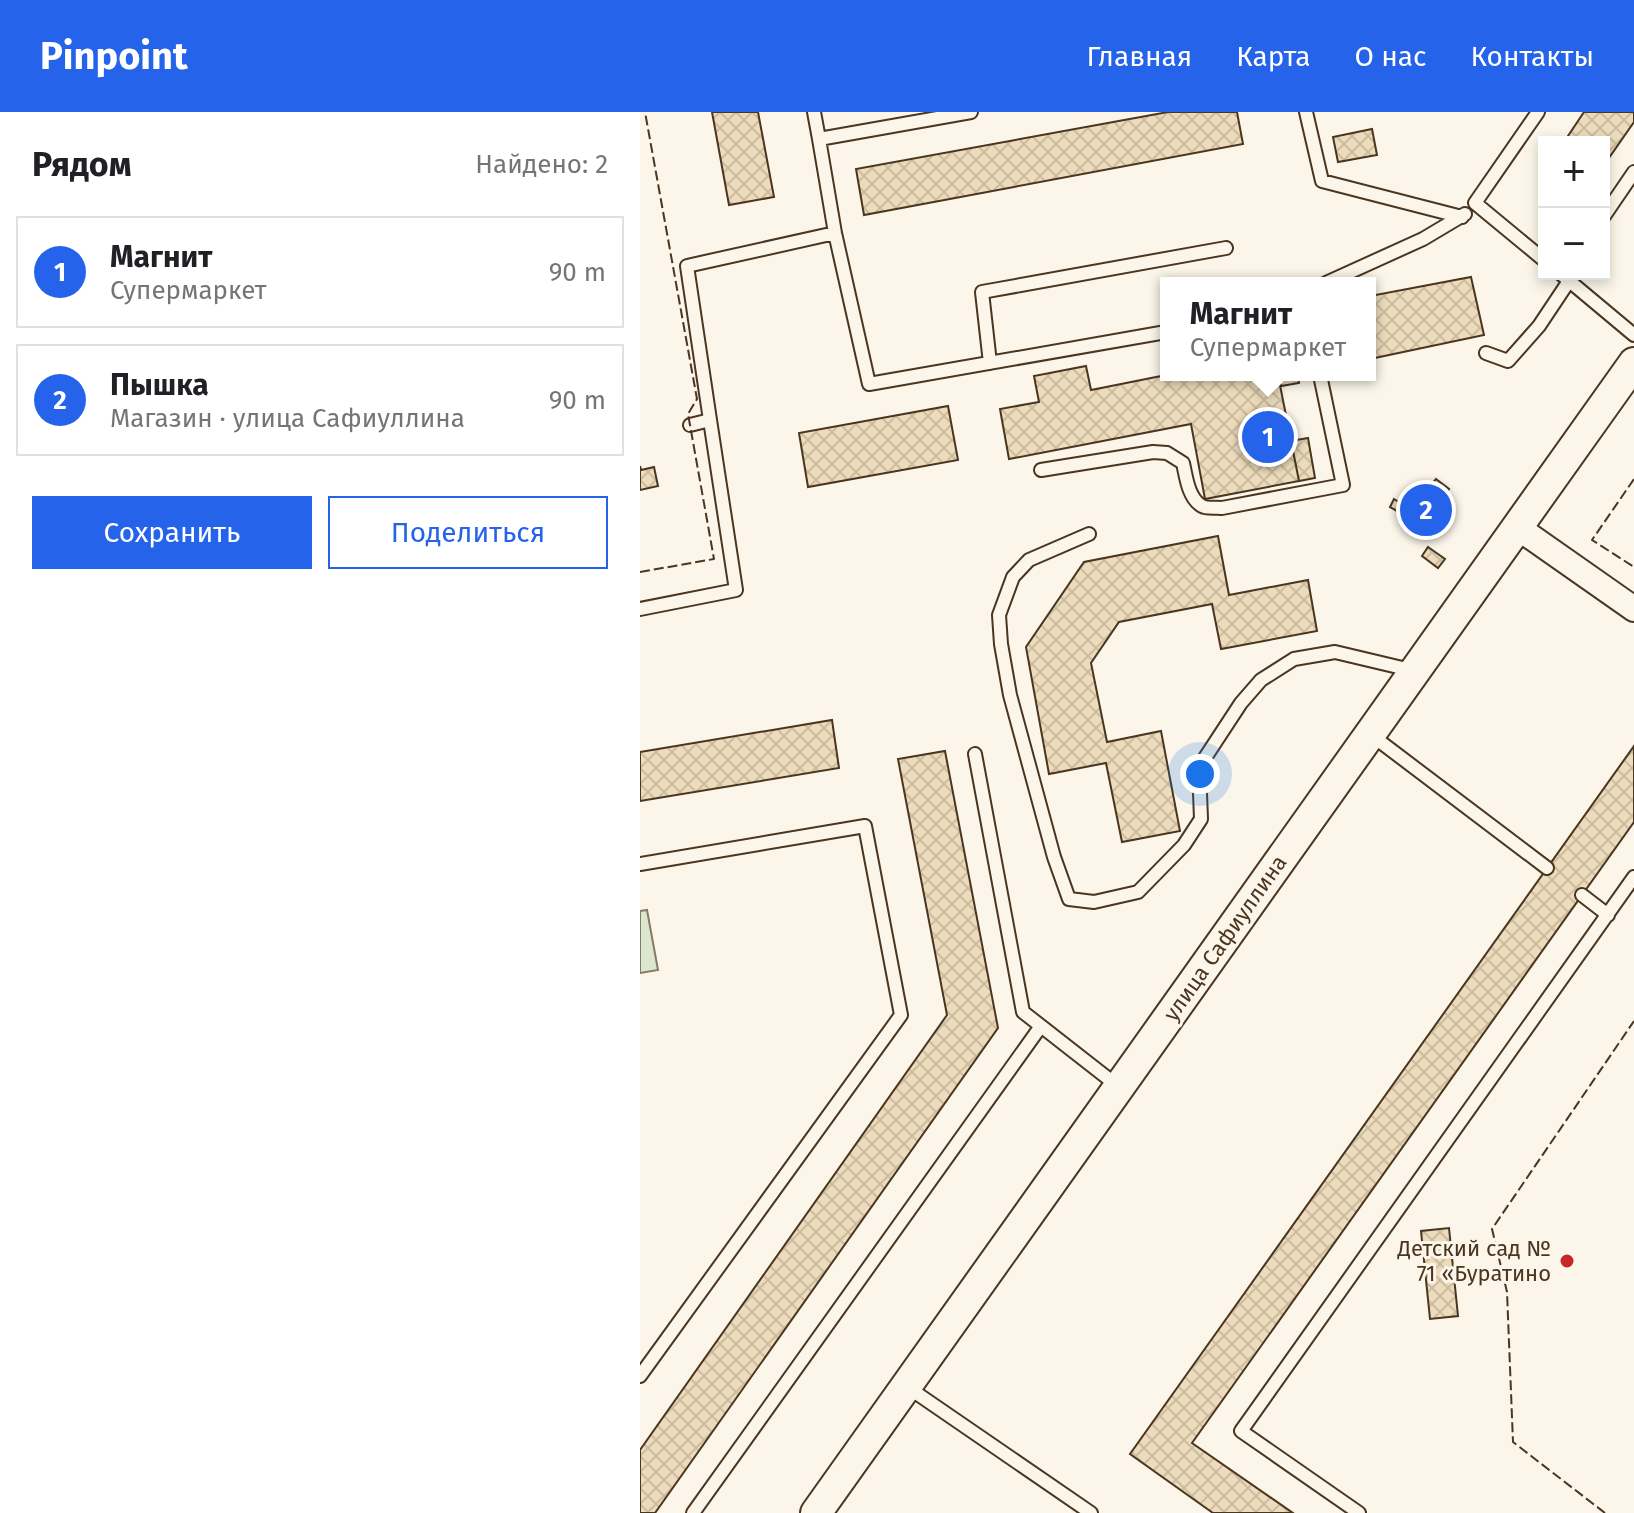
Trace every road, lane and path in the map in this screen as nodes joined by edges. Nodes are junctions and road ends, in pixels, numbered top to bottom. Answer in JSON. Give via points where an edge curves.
{"nodes":[{"id":1,"x":814,"y":112,"type":"edge"},
{"id":2,"x":971,"y":112,"type":"edge"},
{"id":3,"x":1306,"y":112,"type":"edge"},
{"id":4,"x":1538,"y":112,"type":"edge"},
{"id":5,"x":819,"y":139,"type":"junction"},
{"id":6,"x":1634,"y":172,"type":"edge"},
{"id":7,"x":1475,"y":203,"type":"junction"},
{"id":8,"x":1609,"y":208,"type":"edge"},
{"id":9,"x":1462,"y":217,"type":"junction"},
{"id":10,"x":835,"y":233,"type":"junction"},
{"id":11,"x":1226,"y":248,"type":"dead end"},
{"id":12,"x":1538,"y":255,"type":"edge"},
{"id":13,"x":1339,"y":277,"type":"edge"},
{"id":14,"x":1562,"y":280,"type":"edge"},
{"id":15,"x":1569,"y":280,"type":"edge"},
{"id":16,"x":1160,"y":333,"type":"edge"},
{"id":17,"x":1634,"y":335,"type":"edge"},
{"id":18,"x":1486,"y":353,"type":"dead end"},
{"id":19,"x":990,"y":363,"type":"junction"},
{"id":20,"x":1634,"y":363,"type":"edge"},
{"id":21,"x":1321,"y":381,"type":"edge"},
{"id":22,"x":710,"y":420,"type":"junction"},
{"id":23,"x":690,"y":425,"type":"dead end"},
{"id":24,"x":1041,"y":470,"type":"dead end"},
{"id":25,"x":1517,"y":527,"type":"junction"},
{"id":26,"x":1089,"y":534,"type":"dead end"},
{"id":27,"x":640,"y":609,"type":"edge"},
{"id":28,"x":1634,"y":609,"type":"edge"},
{"id":29,"x":1415,"y":671,"type":"junction"},
{"id":30,"x":1370,"y":734,"type":"junction"},
{"id":31,"x":975,"y":754,"type":"dead end"},
{"id":32,"x":640,"y":864,"type":"edge"},
{"id":33,"x":1547,"y":868,"type":"dead end"},
{"id":34,"x":1634,"y":877,"type":"edge"},
{"id":35,"x":1582,"y":895,"type":"dead end"},
{"id":36,"x":1608,"y":915,"type":"junction"},
{"id":37,"x":1041,"y":1026,"type":"junction"},
{"id":38,"x":1119,"y":1087,"type":"junction"},
{"id":39,"x":640,"y":1376,"type":"edge"},
{"id":40,"x":906,"y":1386,"type":"junction"},
{"id":41,"x":693,"y":1513,"type":"edge"},
{"id":42,"x":816,"y":1513,"type":"edge"},
{"id":43,"x":1091,"y":1513,"type":"edge"},
{"id":44,"x":1359,"y":1513,"type":"edge"}],
"edges":[{"from":1,"to":5,"type":"lane"},
{"from":2,"to":5,"type":"lane"},
{"from":3,"to":9,"type":"lane","via":[[1322,181]]},
{"from":4,"to":7,"type":"lane"},
{"from":5,"to":10,"type":"lane"},
{"from":6,"to":8,"type":"lane"},
{"from":7,"to":9,"type":"lane"},
{"from":7,"to":12,"type":"lane"},
{"from":9,"to":13,"type":"lane"},
{"from":10,"to":19,"type":"lane","via":[[869,384]]},
{"from":10,"to":22,"type":"lane","via":[[687,266]]},
{"from":11,"to":19,"type":"lane","via":[[982,292]]},
{"from":14,"to":18,"type":"lane","via":[[1539,326],[1508,361]]},
{"from":15,"to":17,"type":"lane"},
{"from":16,"to":19,"type":"lane"},
{"from":20,"to":25,"type":"street","name":"улица Сафиуллина"},
{"from":21,"to":24,"type":"lane","via":[[1343,485],[1222,508],[1200,505],[1187,485],[1183,463],[1167,453]]},
{"from":22,"to":23,"type":"lane"},
{"from":22,"to":27,"type":"lane","via":[[736,590]]},
{"from":25,"to":28,"type":"street"},
{"from":25,"to":29,"type":"street","name":"улица Сафиуллина"},
{"from":26,"to":29,"type":"lane","via":[[1029,560],[1013,577],[999,615],[1010,695],[1069,899],[1094,902],[1138,892],[1184,845],[1201,819],[1199,767],[1261,680],[1294,659],[1335,652]]},
{"from":29,"to":30,"type":"street","name":"улица Сафиуллина"},
{"from":30,"to":33,"type":"lane"},
{"from":30,"to":38,"type":"street","name":"улица Сафиуллина"},
{"from":31,"to":37,"type":"lane","via":[[1023,1012]]},
{"from":32,"to":39,"type":"lane","via":[[865,826],[901,1015]]},
{"from":34,"to":36,"type":"lane"},
{"from":35,"to":36,"type":"lane"},
{"from":36,"to":44,"type":"lane","via":[[1241,1431]]},
{"from":37,"to":38,"type":"lane"},
{"from":37,"to":41,"type":"lane"},
{"from":38,"to":40,"type":"street","name":"улица Сафиуллина"},
{"from":40,"to":42,"type":"street","name":"улица Сафиуллина"},
{"from":40,"to":43,"type":"lane"}]}
